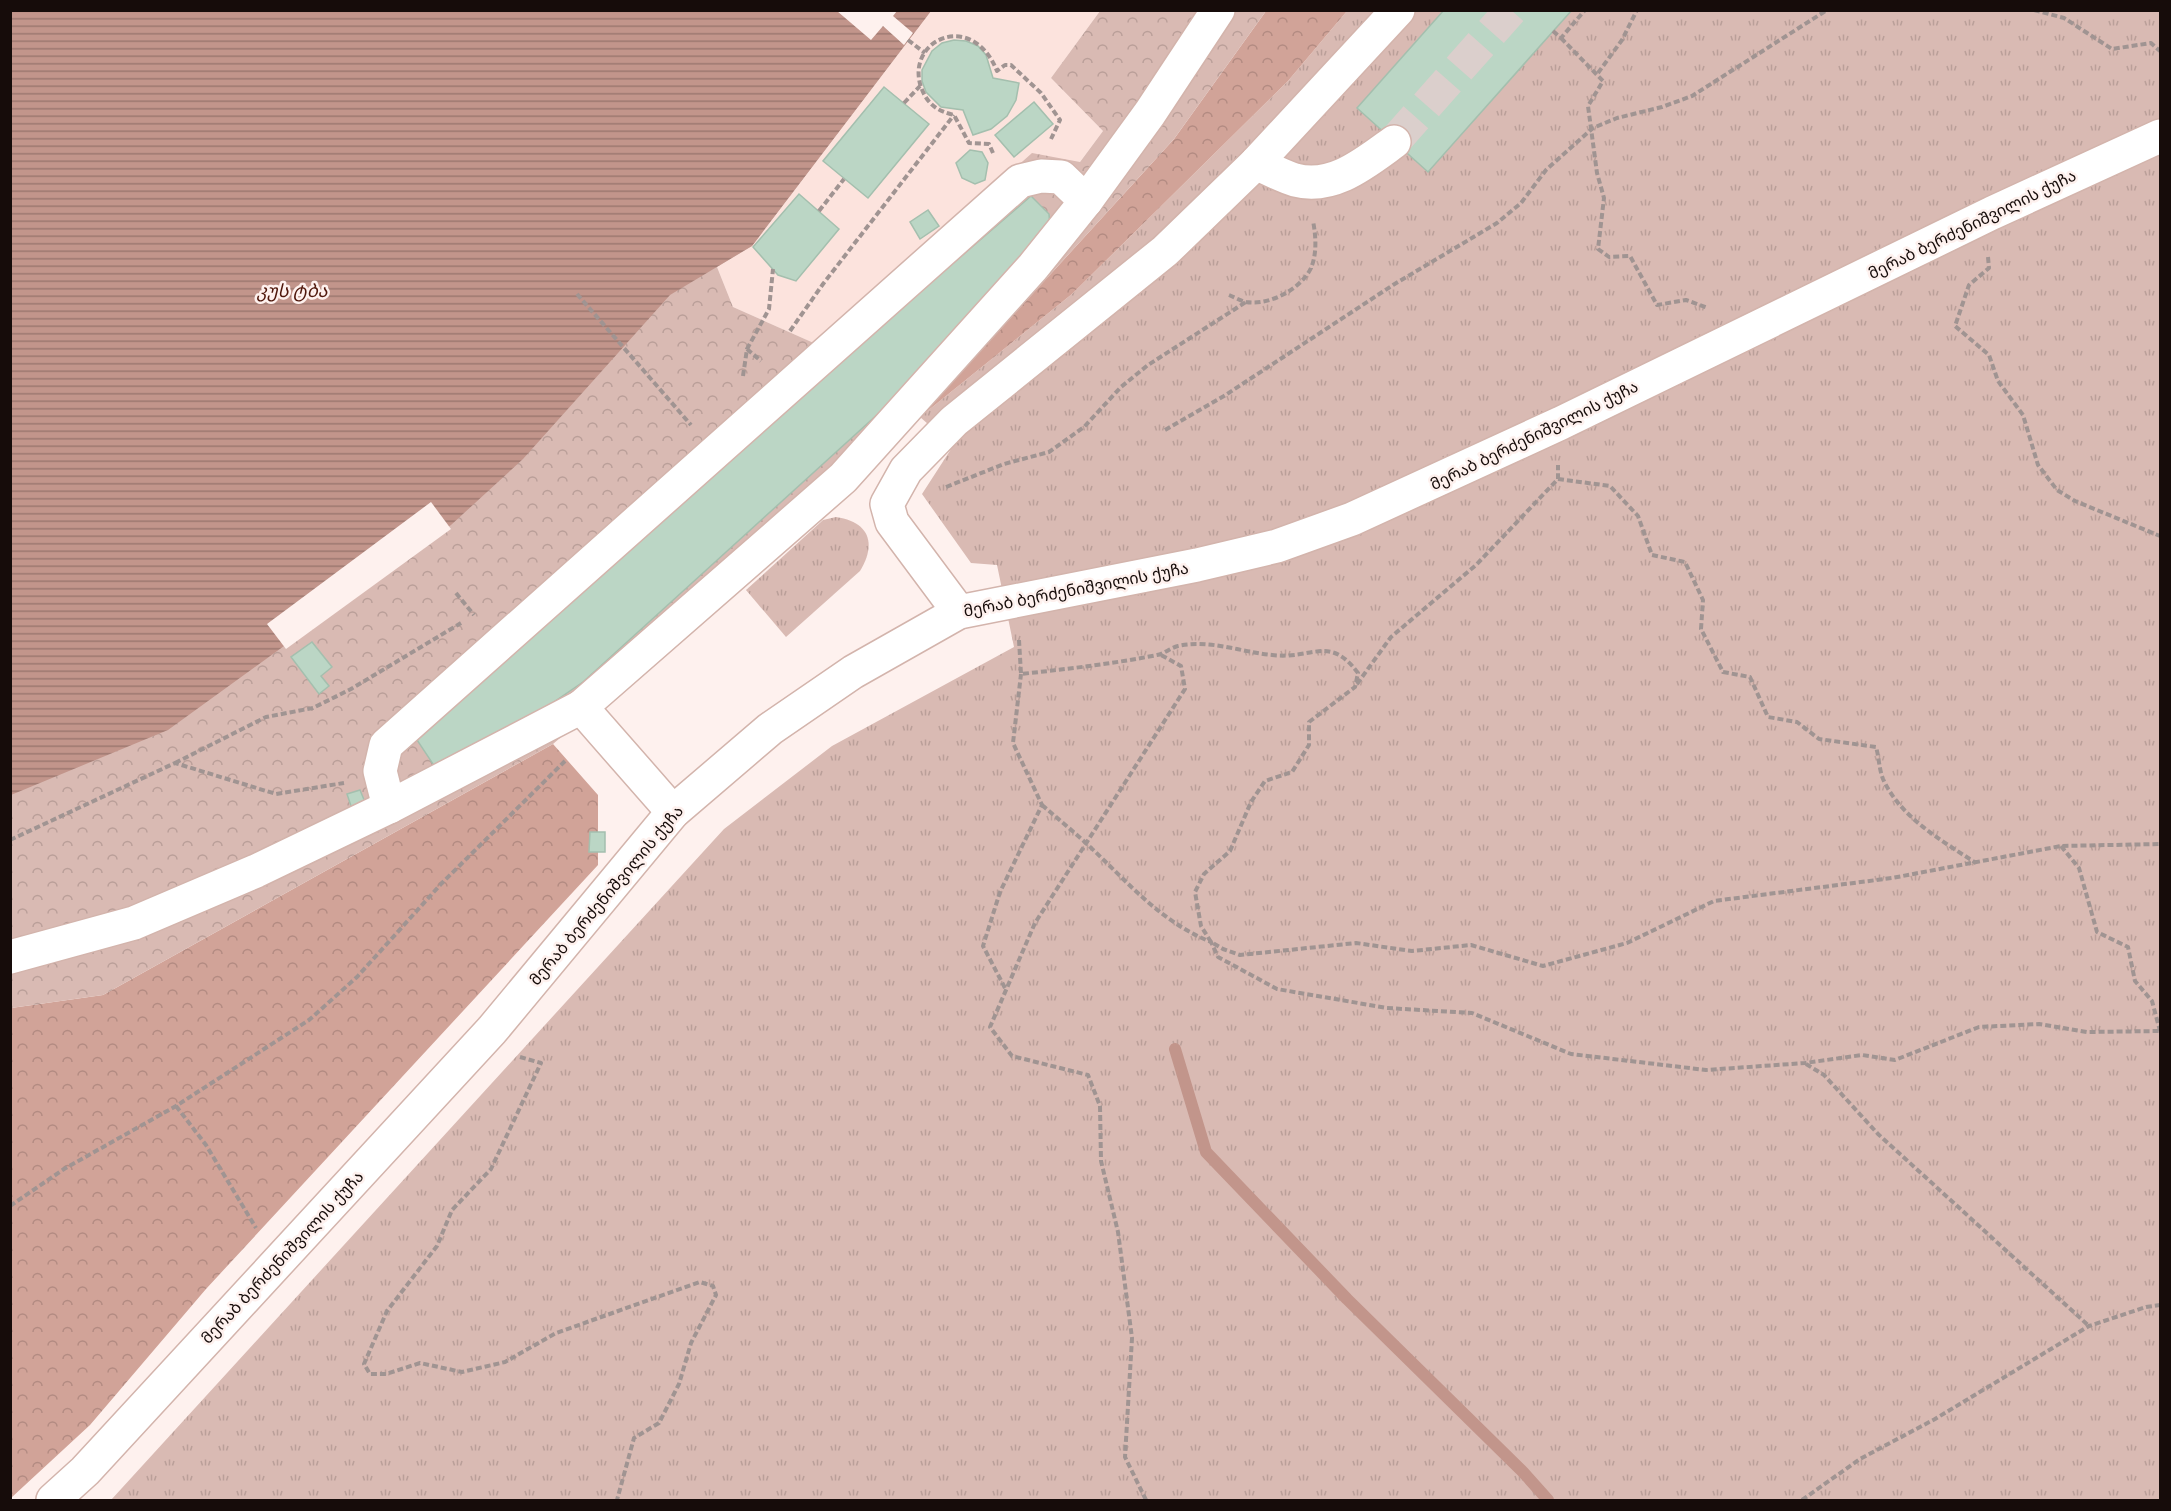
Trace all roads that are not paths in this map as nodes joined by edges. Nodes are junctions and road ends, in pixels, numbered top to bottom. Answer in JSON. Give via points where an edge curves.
{"nodes":[{"id":1,"x":1218,"y":10,"type":"edge"},
{"id":2,"x":1398,"y":10,"type":"edge"},
{"id":3,"x":2160,"y":136,"type":"edge"},
{"id":4,"x":1395,"y":142,"type":"tunnel mouth"},
{"id":5,"x":1256,"y":163,"type":"junction"},
{"id":6,"x":1086,"y":201,"type":"junction"},
{"id":7,"x":843,"y":478,"type":"junction"},
{"id":8,"x":891,"y":497,"type":"junction"},
{"id":9,"x":959,"y":612,"type":"junction"},
{"id":10,"x":590,"y":718,"type":"junction"},
{"id":11,"x":389,"y":807,"type":"junction"},
{"id":12,"x":674,"y":813,"type":"junction"},
{"id":13,"x":10,"y":957,"type":"edge"},
{"id":14,"x":53,"y":1500,"type":"edge"}],
"edges":[{"from":1,"to":6,"type":"street"},
{"from":2,"to":5,"type":"street"},
{"from":3,"to":9,"type":"street","name":"მერაბ ბერძენიშვილის ქუჩა","via":[[1362,515],[1277,546]]},
{"from":4,"to":5,"type":"street","via":[[1350,174],[1311,183]]},
{"from":5,"to":8,"type":"street","via":[[1165,251],[954,421],[906,470]]},
{"from":6,"to":7,"type":"street"},
{"from":6,"to":11,"type":"street","via":[[1061,177],[1020,181],[418,713],[386,745],[380,771]]},
{"from":7,"to":8,"type":"street"},
{"from":7,"to":10,"type":"street"},
{"from":8,"to":9,"type":"street","via":[[892,522]]},
{"from":9,"to":12,"type":"street","name":"მერაბ ბერძენიშვილის ქუჩა","via":[[853,672],[770,729]]},
{"from":10,"to":11,"type":"street"},
{"from":10,"to":12,"type":"street"},
{"from":11,"to":13,"type":"street","via":[[256,871],[134,923]]},
{"from":12,"to":14,"type":"street","name":"მერაბ ბერძენიშვილის ქუჩა","via":[[492,1030],[85,1471]]}]}
